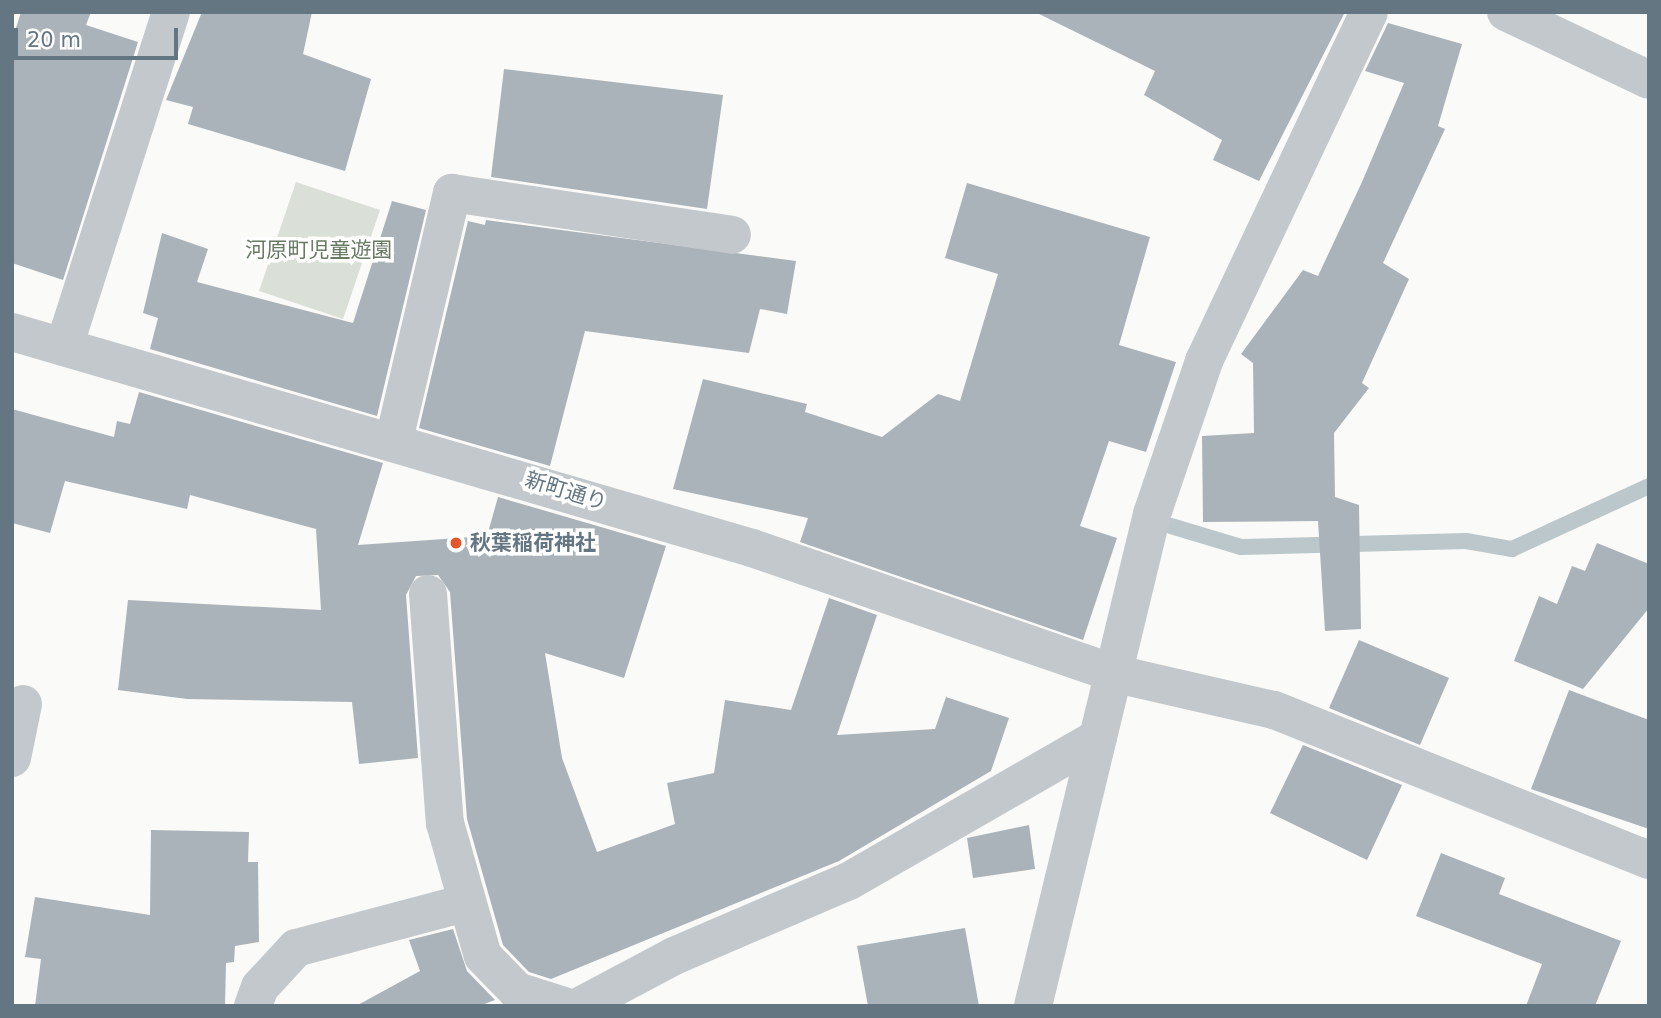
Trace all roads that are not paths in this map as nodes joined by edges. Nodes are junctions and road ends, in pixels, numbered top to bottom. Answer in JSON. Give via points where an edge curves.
{"nodes":[{"id":1,"x":171,"y":12,"type":"edge"},
{"id":2,"x":1368,"y":12,"type":"edge"},
{"id":3,"x":1506,"y":12,"type":"edge"},
{"id":4,"x":1649,"y":80,"type":"edge"},
{"id":5,"x":732,"y":235,"type":"dead end"},
{"id":6,"x":12,"y":332,"type":"edge"},
{"id":7,"x":64,"y":347,"type":"junction"},
{"id":8,"x":394,"y":440,"type":"junction"},
{"id":9,"x":428,"y":594,"type":"dead end"},
{"id":10,"x":1112,"y":673,"type":"junction"},
{"id":11,"x":23,"y":704,"type":"dead end"},
{"id":12,"x":1098,"y":738,"type":"junction"},
{"id":13,"x":12,"y":758,"type":"edge"},
{"id":14,"x":1649,"y":860,"type":"edge"},
{"id":15,"x":465,"y":903,"type":"junction"},
{"id":16,"x":602,"y":1001,"type":"edge"},
{"id":17,"x":253,"y":1006,"type":"edge"},
{"id":18,"x":564,"y":1006,"type":"edge"},
{"id":19,"x":1033,"y":1006,"type":"edge"}],
"edges":[{"from":1,"to":7,"type":"street"},
{"from":2,"to":10,"type":"street","via":[[1204,361],[1152,514]]},
{"from":3,"to":4,"type":"street"},
{"from":5,"to":8,"type":"street","via":[[452,193]]},
{"from":6,"to":7,"type":"street","name":"新町通り"},
{"from":7,"to":8,"type":"street","name":"新町通り"},
{"from":8,"to":10,"type":"street","name":"新町通り","via":[[752,548]]},
{"from":9,"to":15,"type":"street","via":[[445,822]]},
{"from":10,"to":12,"type":"street"},
{"from":10,"to":14,"type":"street","name":"新町通り","via":[[1274,710]]},
{"from":11,"to":13,"type":"street"},
{"from":12,"to":16,"type":"street","via":[[849,881]]},
{"from":12,"to":19,"type":"street"},
{"from":15,"to":17,"type":"street","via":[[296,948],[260,987]]},
{"from":15,"to":18,"type":"street","via":[[482,956],[517,991]]}]}
